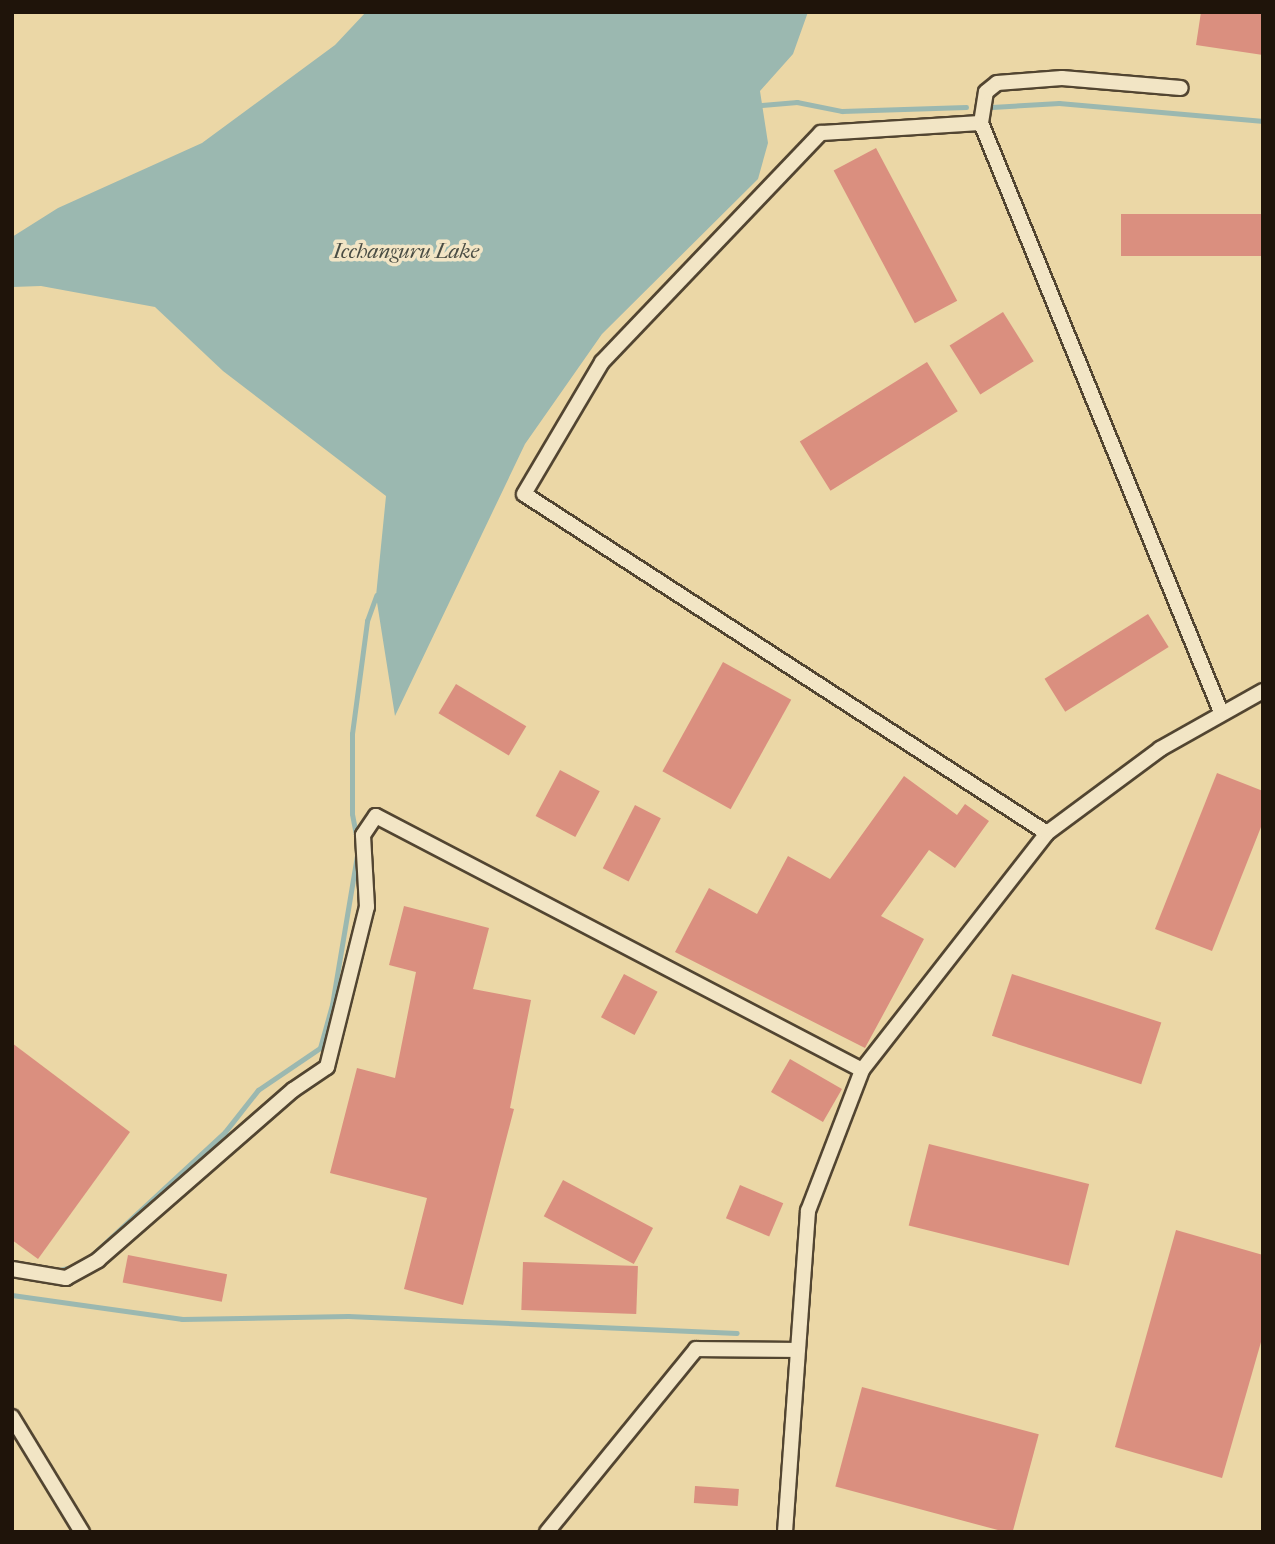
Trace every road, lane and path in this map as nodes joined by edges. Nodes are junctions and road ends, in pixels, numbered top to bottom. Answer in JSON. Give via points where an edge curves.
{"nodes":[{"id":1,"x":1181,"y":88,"type":"dead end"},
{"id":2,"x":981,"y":123,"type":"junction"},
{"id":3,"x":1263,"y":691,"type":"edge"},
{"id":4,"x":1222,"y":712,"type":"junction"},
{"id":5,"x":1048,"y":833,"type":"junction"},
{"id":6,"x":862,"y":1070,"type":"junction"},
{"id":7,"x":12,"y":1269,"type":"edge"},
{"id":8,"x":795,"y":1350,"type":"junction"},
{"id":9,"x":14,"y":1422,"type":"edge"},
{"id":10,"x":82,"y":1532,"type":"edge"},
{"id":11,"x":547,"y":1532,"type":"edge"},
{"id":12,"x":785,"y":1532,"type":"edge"}],
"edges":[{"from":1,"to":2,"type":"street","via":[[1062,78],[997,83],[986,92]]},
{"from":2,"to":4,"type":"street"},
{"from":2,"to":5,"type":"street","via":[[821,133],[602,362],[524,494]]},
{"from":3,"to":4,"type":"street"},
{"from":4,"to":5,"type":"street","via":[[1160,749]]},
{"from":5,"to":6,"type":"street"},
{"from":6,"to":7,"type":"street","via":[[376,816],[363,835],[367,907],[327,1066],[293,1090],[98,1260],[66,1278]]},
{"from":6,"to":8,"type":"street","via":[[808,1212]]},
{"from":8,"to":11,"type":"street","via":[[696,1349]]},
{"from":8,"to":12,"type":"street"},
{"from":9,"to":10,"type":"street"}]}
